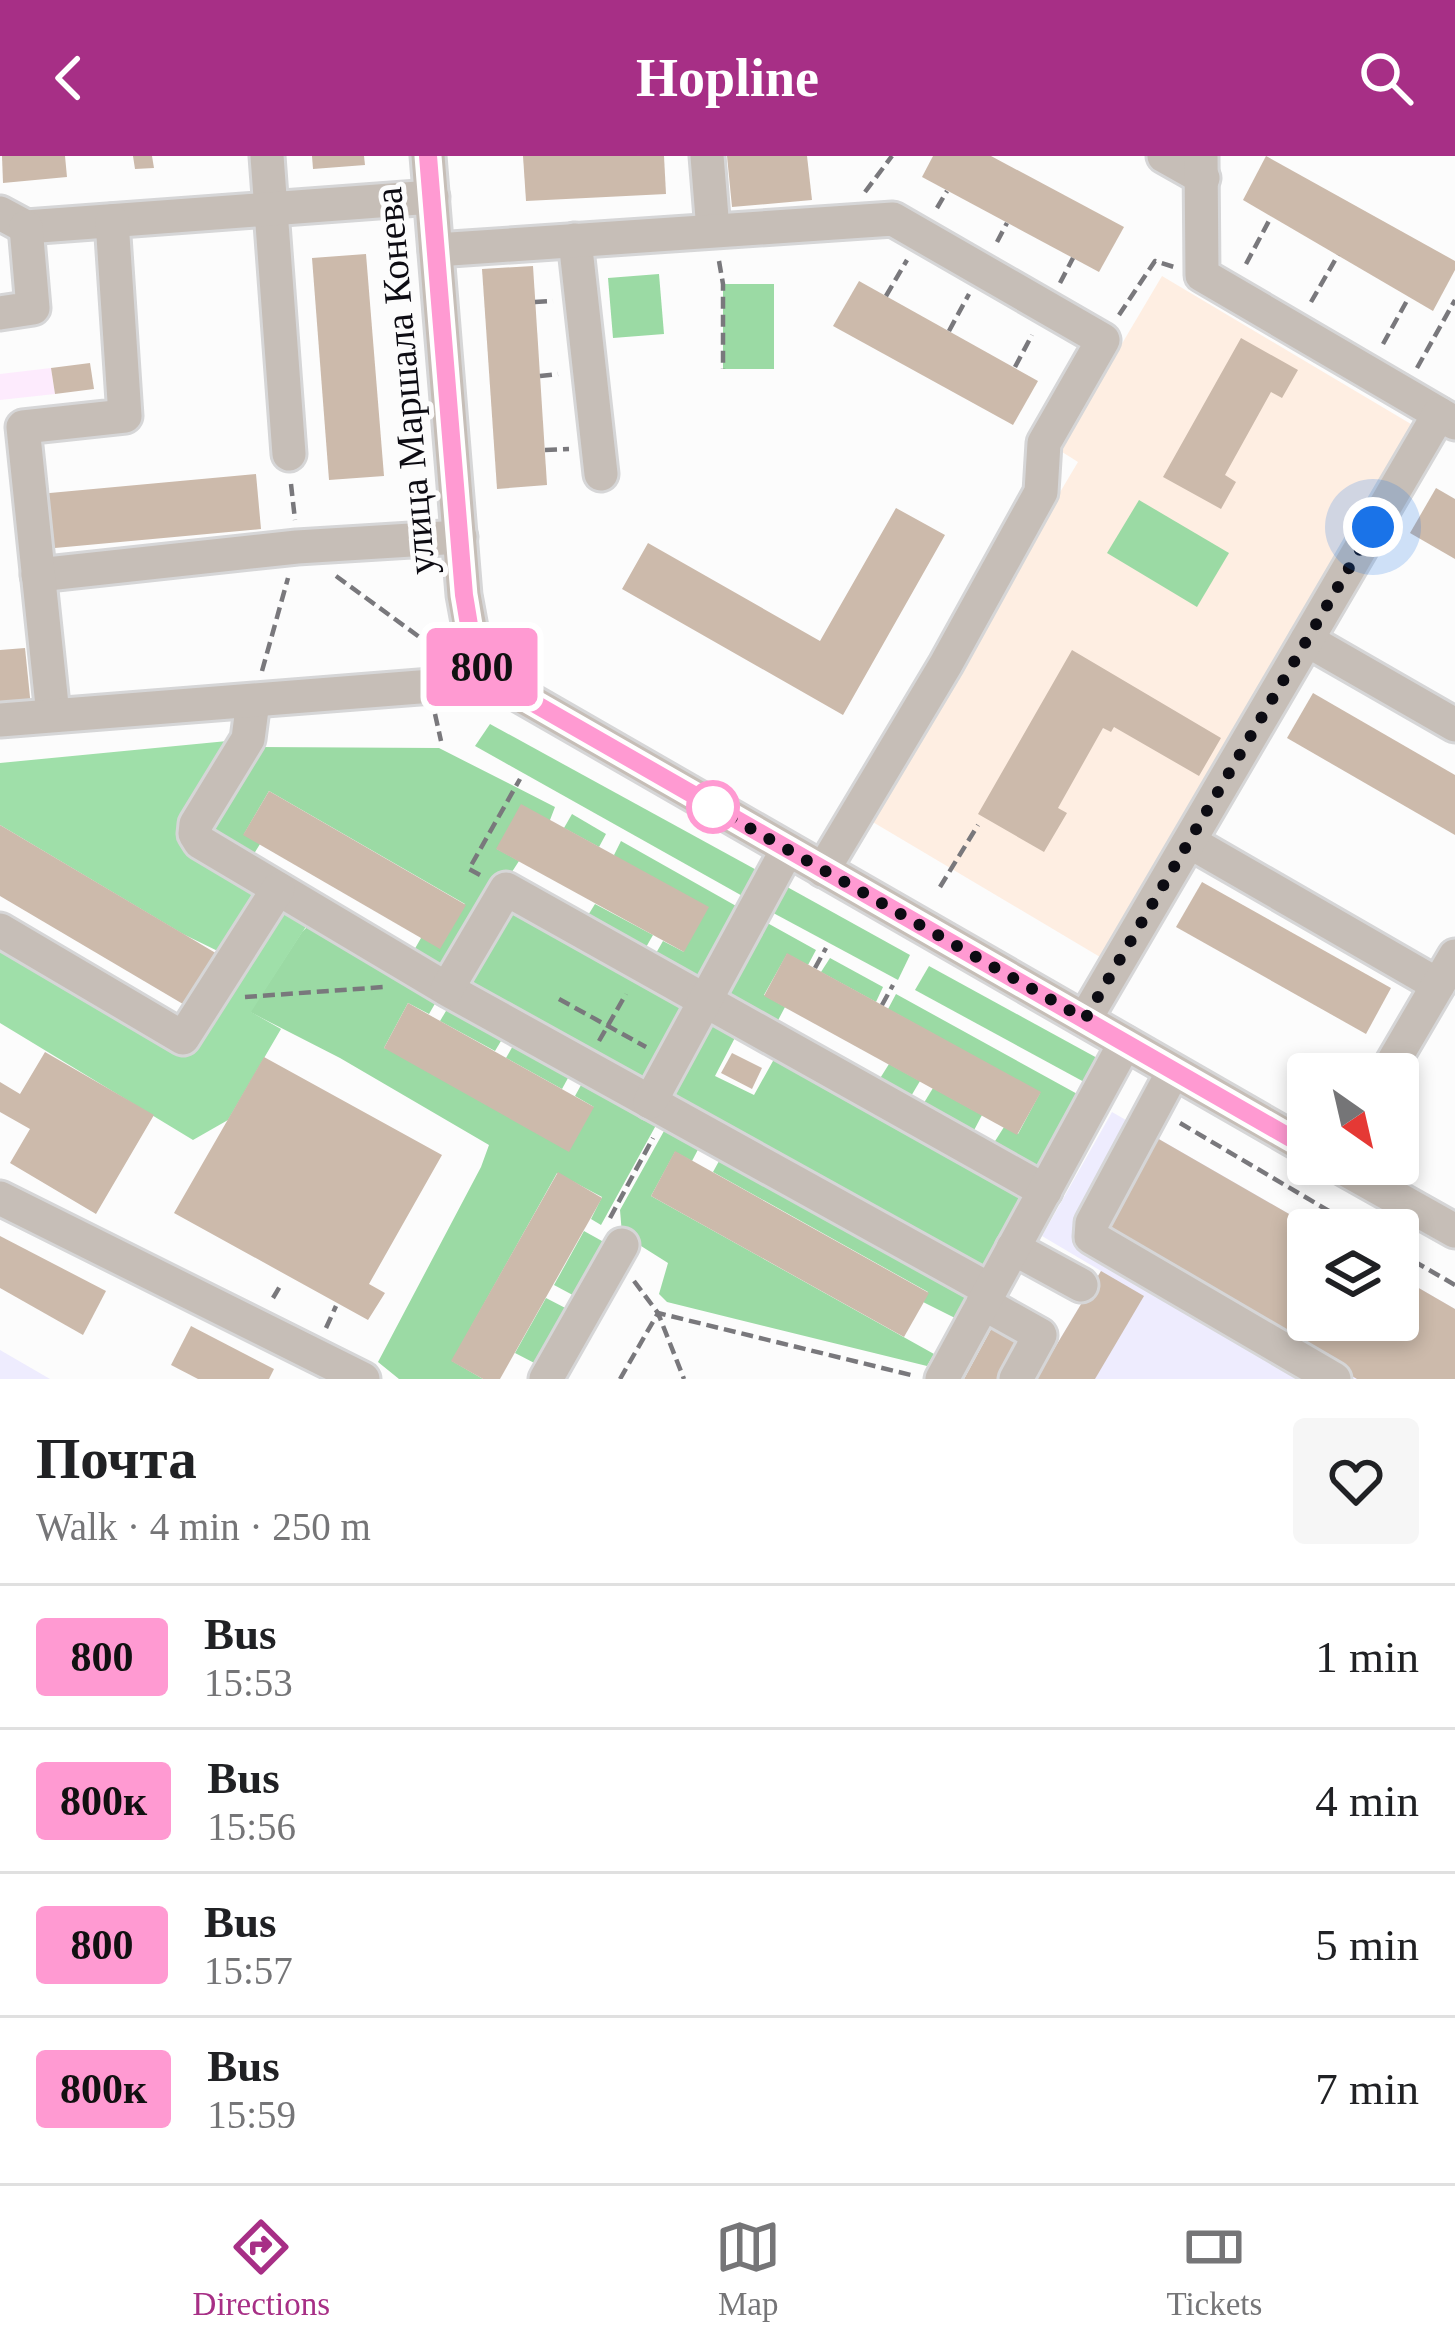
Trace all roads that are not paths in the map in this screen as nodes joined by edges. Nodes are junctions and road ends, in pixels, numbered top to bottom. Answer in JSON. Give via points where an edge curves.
{"nodes":[{"id":1,"x":267,"y":156,"type":"edge"},
{"id":2,"x":428,"y":156,"type":"edge"},
{"id":3,"x":706,"y":156,"type":"edge"},
{"id":4,"x":1163,"y":156,"type":"edge"},
{"id":5,"x":1202,"y":167,"type":"edge"},
{"id":6,"x":432,"y":197,"type":"junction"},
{"id":7,"x":272,"y":209,"type":"junction"},
{"id":8,"x":13,"y":220,"type":"edge"},
{"id":9,"x":112,"y":221,"type":"junction"},
{"id":10,"x":713,"y":230,"type":"junction"},
{"id":11,"x":574,"y":240,"type":"junction"},
{"id":12,"x":436,"y":250,"type":"junction"},
{"id":13,"x":0,"y":313,"type":"edge"},
{"id":14,"x":1447,"y":418,"type":"edge"},
{"id":15,"x":289,"y":454,"type":"road end"},
{"id":16,"x":601,"y":474,"type":"dead end"},
{"id":17,"x":460,"y":537,"type":"junction"},
{"id":18,"x":38,"y":574,"type":"junction"},
{"id":19,"x":1306,"y":640,"type":"junction"},
{"id":20,"x":482,"y":668,"type":"junction"},
{"id":21,"x":253,"y":701,"type":"junction"},
{"id":22,"x":53,"y":715,"type":"junction"},
{"id":23,"x":0,"y":720,"type":"edge"},
{"id":24,"x":1455,"y":725,"type":"edge"},
{"id":25,"x":1190,"y":842,"type":"junction"},
{"id":26,"x":787,"y":850,"type":"junction"},
{"id":27,"x":823,"y":870,"type":"junction"},
{"id":28,"x":278,"y":889,"type":"junction"},
{"id":29,"x":0,"y":930,"type":"edge"},
{"id":30,"x":1447,"y":970,"type":"edge"},
{"id":31,"x":442,"y":986,"type":"junction"},
{"id":32,"x":704,"y":999,"type":"junction"},
{"id":33,"x":1085,"y":1019,"type":"junction"},
{"id":34,"x":1126,"y":1043,"type":"junction"},
{"id":35,"x":1398,"y":1053,"type":"edge"},
{"id":36,"x":1173,"y":1072,"type":"junction"},
{"id":37,"x":658,"y":1107,"type":"junction"},
{"id":38,"x":1287,"y":1136,"type":"edge"},
{"id":39,"x":1373,"y":1185,"type":"edge"},
{"id":40,"x":1045,"y":1191,"type":"junction"},
{"id":41,"x":0,"y":1198,"type":"edge"},
{"id":42,"x":1455,"y":1231,"type":"edge"},
{"id":43,"x":612,"y":1239,"type":"road end"},
{"id":44,"x":1013,"y":1248,"type":"junction"},
{"id":45,"x":1081,"y":1285,"type":"dead end"},
{"id":46,"x":987,"y":1297,"type":"junction"},
{"id":47,"x":343,"y":1374,"type":"edge"},
{"id":48,"x":546,"y":1379,"type":"edge"},
{"id":49,"x":941,"y":1379,"type":"edge"},
{"id":50,"x":1016,"y":1379,"type":"edge"},
{"id":51,"x":1334,"y":1379,"type":"edge"}],
"edges":[{"from":1,"to":7,"type":"street"},
{"from":2,"to":6,"type":"street","name":"улица Маршала Конева"},
{"from":3,"to":10,"type":"street"},
{"from":4,"to":5,"type":"street"},
{"from":5,"to":14,"type":"street","via":[[1216,283]]},
{"from":6,"to":7,"type":"street"},
{"from":6,"to":12,"type":"street","name":"улица Маршала Конева"},
{"from":7,"to":9,"type":"street"},
{"from":7,"to":15,"type":"street"},
{"from":8,"to":9,"type":"street"},
{"from":8,"to":13,"type":"street","via":[[33,308]]},
{"from":9,"to":18,"type":"street","via":[[125,416],[23,427]]},
{"from":10,"to":11,"type":"street"},
{"from":10,"to":27,"type":"street","via":[[893,219],[1103,340],[1044,443],[1041,492]]},
{"from":11,"to":12,"type":"street"},
{"from":11,"to":16,"type":"street"},
{"from":12,"to":17,"type":"street","name":"улица Маршала Конева"},
{"from":14,"to":19,"type":"street"},
{"from":17,"to":18,"type":"street"},
{"from":17,"to":20,"type":"street","name":"улица Маршала Конева"},
{"from":18,"to":22,"type":"street"},
{"from":19,"to":24,"type":"street"},
{"from":19,"to":25,"type":"street"},
{"from":20,"to":21,"type":"street","via":[[432,686]]},
{"from":20,"to":26,"type":"street"},
{"from":21,"to":22,"type":"street"},
{"from":21,"to":28,"type":"street","via":[[248,739],[195,835]]},
{"from":22,"to":23,"type":"street"},
{"from":25,"to":30,"type":"street"},
{"from":25,"to":33,"type":"street"},
{"from":26,"to":27,"type":"street"},
{"from":26,"to":32,"type":"street"},
{"from":27,"to":33,"type":"street"},
{"from":28,"to":29,"type":"street","via":[[183,1038]]},
{"from":28,"to":31,"type":"street"},
{"from":30,"to":35,"type":"street"},
{"from":31,"to":32,"type":"street","via":[[506,889]]},
{"from":31,"to":37,"type":"street"},
{"from":32,"to":37,"type":"street"},
{"from":32,"to":40,"type":"street"},
{"from":33,"to":34,"type":"street"},
{"from":34,"to":36,"type":"street"},
{"from":34,"to":40,"type":"street"},
{"from":36,"to":38,"type":"street"},
{"from":36,"to":51,"type":"street","via":[[1091,1237]]},
{"from":37,"to":46,"type":"street"},
{"from":39,"to":42,"type":"street"},
{"from":40,"to":44,"type":"street"},
{"from":41,"to":47,"type":"street"},
{"from":43,"to":48,"type":"street"},
{"from":44,"to":45,"type":"street"},
{"from":44,"to":46,"type":"street"},
{"from":46,"to":49,"type":"street"},
{"from":46,"to":50,"type":"street","via":[[1040,1335]]}]}
